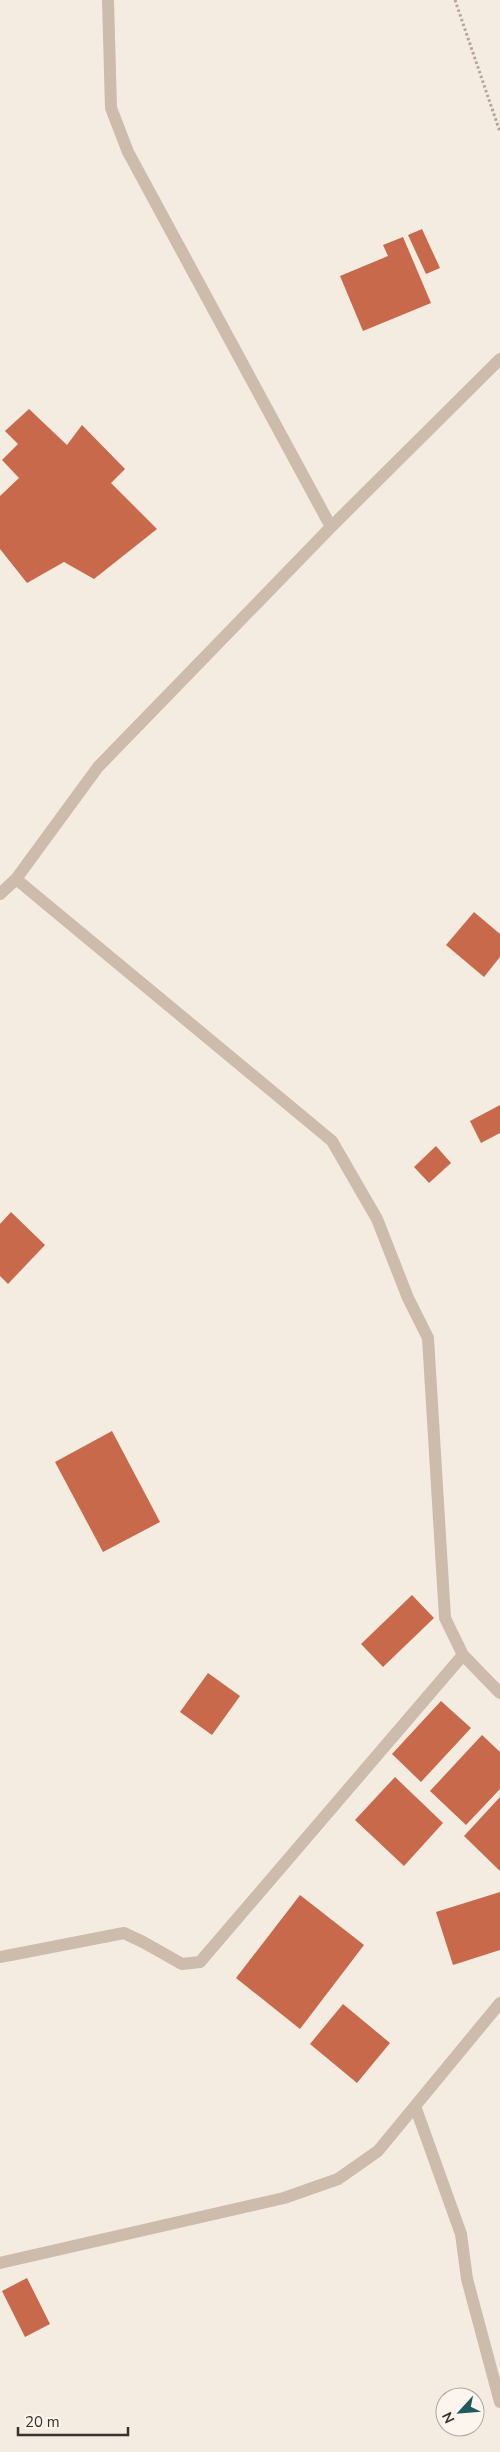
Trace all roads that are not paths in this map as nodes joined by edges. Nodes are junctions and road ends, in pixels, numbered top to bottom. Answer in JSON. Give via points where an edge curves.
{"nodes":[{"id":1,"x":108,"y":0,"type":"edge"},
{"id":2,"x":500,"y":359,"type":"edge"},
{"id":3,"x":331,"y":527,"type":"junction"},
{"id":4,"x":16,"y":879,"type":"junction"},
{"id":5,"x":0,"y":894,"type":"edge"},
{"id":6,"x":463,"y":1655,"type":"junction"},
{"id":7,"x":500,"y":1693,"type":"edge"},
{"id":8,"x":0,"y":1957,"type":"edge"},
{"id":9,"x":500,"y":2003,"type":"edge"},
{"id":10,"x":415,"y":2106,"type":"junction"},
{"id":11,"x":0,"y":2262,"type":"edge"},
{"id":12,"x":500,"y":2402,"type":"edge"}],
"edges":[{"from":1,"to":3,"type":"street","via":[[111,108],[128,152]]},
{"from":2,"to":3,"type":"street"},
{"from":3,"to":4,"type":"street","via":[[98,767]]},
{"from":4,"to":5,"type":"street"},
{"from":4,"to":6,"type":"street","via":[[332,1141],[377,1219],[408,1298],[428,1338],[445,1618]]},
{"from":6,"to":7,"type":"street"},
{"from":6,"to":8,"type":"street","via":[[200,1962],[182,1964],[124,1933]]},
{"from":9,"to":10,"type":"street"},
{"from":10,"to":11,"type":"street","via":[[378,2151],[338,2179],[284,2198]]},
{"from":10,"to":12,"type":"street","via":[[461,2234],[467,2279]]}]}
